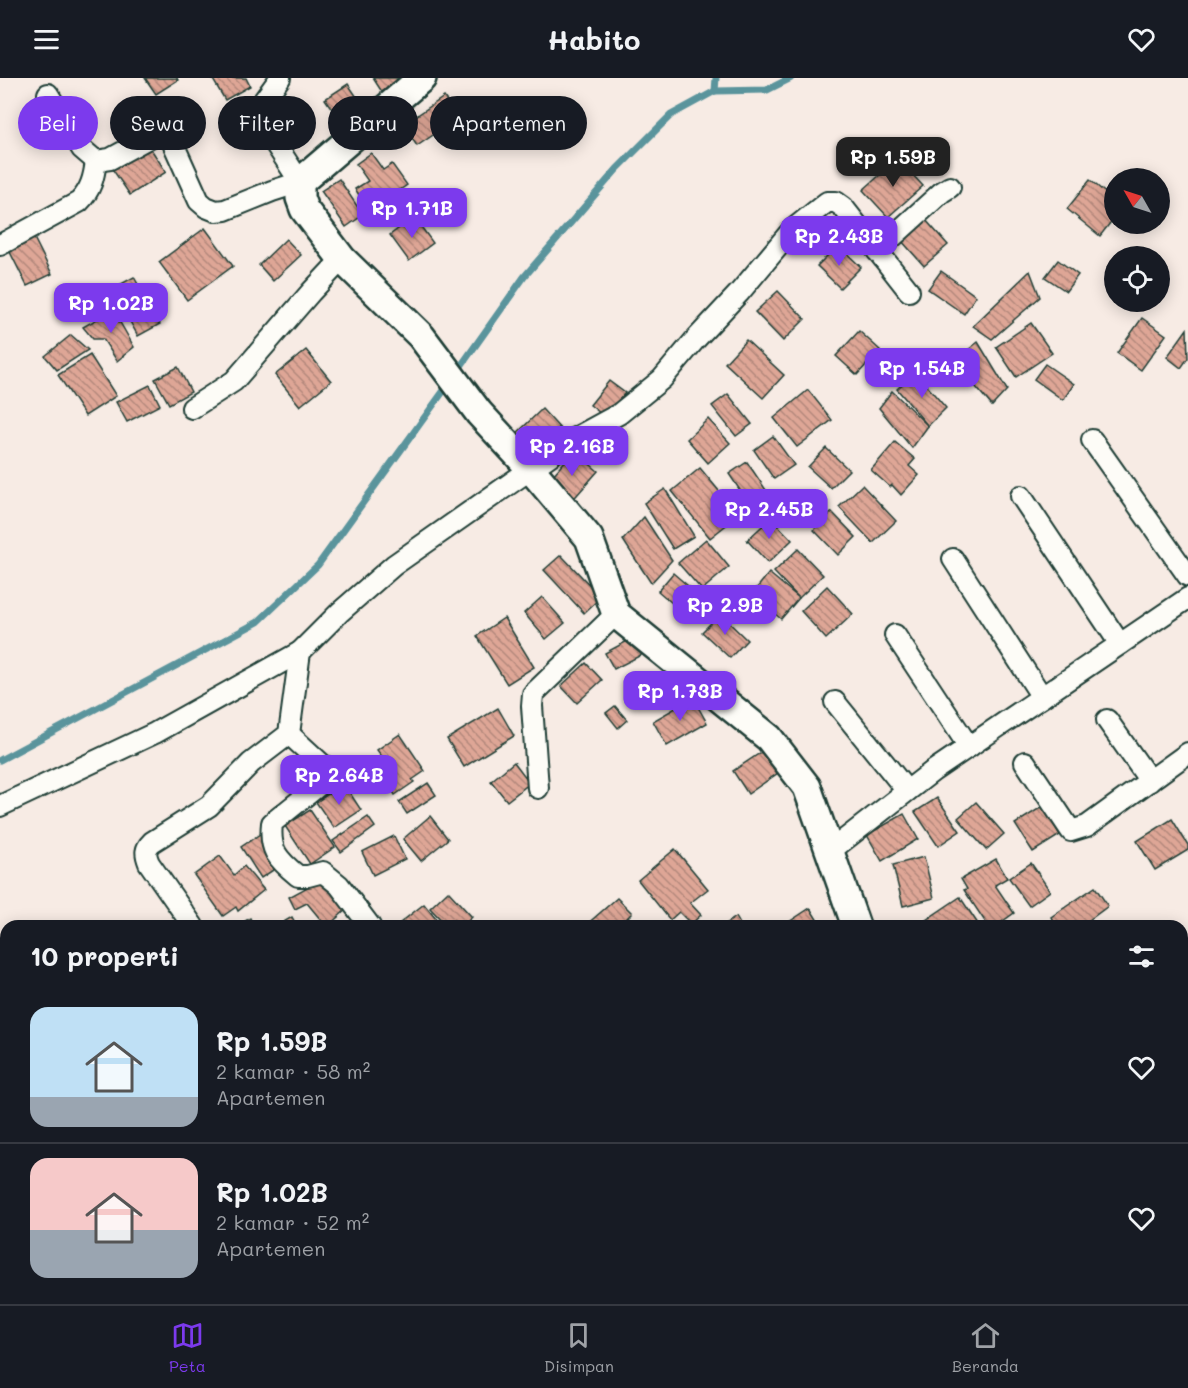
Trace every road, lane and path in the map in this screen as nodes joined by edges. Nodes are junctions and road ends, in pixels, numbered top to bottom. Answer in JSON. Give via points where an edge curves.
{"nodes":[{"id":1,"x":280,"y":78,"type":"edge"},
{"id":2,"x":422,"y":78,"type":"edge"},
{"id":3,"x":48,"y":94,"type":"dead end"},
{"id":4,"x":96,"y":160,"type":"junction"},
{"id":5,"x":300,"y":182,"type":"junction"},
{"id":6,"x":950,"y":188,"type":"dead end"},
{"id":7,"x":0,"y":245,"type":"edge"},
{"id":8,"x":877,"y":251,"type":"junction"},
{"id":9,"x":342,"y":259,"type":"junction"},
{"id":10,"x":909,"y":291,"type":"dead end"},
{"id":11,"x":192,"y":408,"type":"dead end"},
{"id":12,"x":1092,"y":440,"type":"dead end"},
{"id":13,"x":530,"y":468,"type":"junction"},
{"id":14,"x":1021,"y":496,"type":"dead end"},
{"id":15,"x":953,"y":559,"type":"dead end"},
{"id":16,"x":1188,"y":576,"type":"edge"},
{"id":17,"x":1188,"y":598,"type":"edge"},
{"id":18,"x":616,"y":614,"type":"junction"},
{"id":19,"x":895,"y":635,"type":"dead end"},
{"id":20,"x":1120,"y":644,"type":"junction"},
{"id":21,"x":300,"y":652,"type":"junction"},
{"id":22,"x":1042,"y":697,"type":"junction"},
{"id":23,"x":835,"y":702,"type":"dead end"},
{"id":24,"x":1107,"y":720,"type":"dead end"},
{"id":25,"x":289,"y":734,"type":"junction"},
{"id":26,"x":969,"y":747,"type":"junction"},
{"id":27,"x":1188,"y":753,"type":"edge"},
{"id":28,"x":1025,"y":762,"type":"dead end"},
{"id":29,"x":1150,"y":781,"type":"junction"},
{"id":30,"x":538,"y":788,"type":"dead end"},
{"id":31,"x":907,"y":791,"type":"junction"},
{"id":32,"x":0,"y":806,"type":"edge"},
{"id":33,"x":830,"y":851,"type":"junction"},
{"id":34,"x":189,"y":920,"type":"edge"},
{"id":35,"x":365,"y":920,"type":"edge"},
{"id":36,"x":854,"y":920,"type":"edge"}],
"edges":[{"from":1,"to":5,"type":"street","via":[[259,107],[258,117]]},
{"from":2,"to":5,"type":"street"},
{"from":3,"to":4,"type":"street","via":[[82,149]]},
{"from":4,"to":5,"type":"street","via":[[110,159],[154,135],[166,135],[199,201],[216,211]]},
{"from":4,"to":7,"type":"street","via":[[92,185],[79,202]]},
{"from":5,"to":9,"type":"street","via":[[304,209]]},
{"from":6,"to":8,"type":"street"},
{"from":8,"to":10,"type":"street"},
{"from":8,"to":13,"type":"street","via":[[843,207],[827,202],[792,230],[662,379],[619,414]]},
{"from":9,"to":11,"type":"street","via":[[234,381]]},
{"from":9,"to":13,"type":"street","via":[[421,336],[479,413]]},
{"from":12,"to":16,"type":"street"},
{"from":13,"to":18,"type":"street","via":[[589,538]]},
{"from":13,"to":21,"type":"street","via":[[394,565]]},
{"from":14,"to":20,"type":"street"},
{"from":15,"to":22,"type":"street"},
{"from":17,"to":20,"type":"street"},
{"from":18,"to":30,"type":"street","via":[[533,694]]},
{"from":18,"to":33,"type":"street","via":[[769,738],[807,786]]},
{"from":19,"to":26,"type":"street"},
{"from":20,"to":22,"type":"street"},
{"from":21,"to":25,"type":"street"},
{"from":21,"to":32,"type":"street","via":[[156,733]]},
{"from":22,"to":26,"type":"street"},
{"from":23,"to":31,"type":"street"},
{"from":24,"to":29,"type":"street"},
{"from":25,"to":34,"type":"street","via":[[209,806],[147,847],[149,863]]},
{"from":25,"to":35,"type":"street","via":[[326,768],[322,782],[272,823],[270,840],[274,853],[297,876],[323,872],[339,885]]},
{"from":26,"to":31,"type":"street"},
{"from":27,"to":29,"type":"street"},
{"from":28,"to":29,"type":"street","via":[[1071,831],[1087,825]]},
{"from":31,"to":33,"type":"street"},
{"from":33,"to":36,"type":"street"}]}
